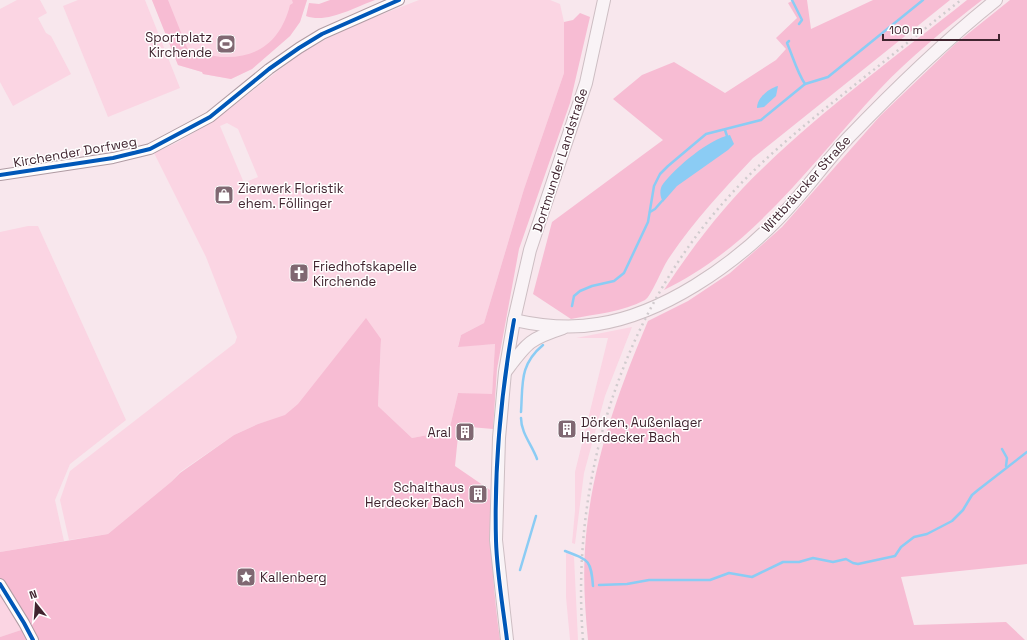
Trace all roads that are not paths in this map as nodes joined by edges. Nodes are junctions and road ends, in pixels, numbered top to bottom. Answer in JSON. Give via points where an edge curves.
{"nodes":[{"id":1,"x":399,"y":0,"type":"edge"},
{"id":2,"x":604,"y":0,"type":"edge"},
{"id":3,"x":996,"y":0,"type":"edge"},
{"id":4,"x":0,"y":175,"type":"edge"},
{"id":5,"x":514,"y":320,"type":"junction"},
{"id":6,"x":566,"y":327,"type":"junction"},
{"id":7,"x":505,"y":372,"type":"junction"},
{"id":8,"x":0,"y":584,"type":"edge"},
{"id":9,"x":33,"y":640,"type":"edge"},
{"id":10,"x":507,"y":640,"type":"edge"}],
"edges":[{"from":1,"to":4,"type":"street","name":"Kirchender Dorfweg","via":[[310,40],[269,69],[210,117],[150,149],[113,158]]},
{"from":2,"to":5,"type":"main road","name":"Dortmunder Landstraße","via":[[586,82],[530,250]]},
{"from":3,"to":6,"type":"main road","name":"Wittbräucker Straße","via":[[902,82],[839,148],[777,220],[730,262],[665,301],[635,314],[599,324]]},
{"from":5,"to":6,"type":"main road","name":"Wittbräucker Straße"},
{"from":5,"to":7,"type":"main road","name":"Dortmunder Landstraße"},
{"from":6,"to":7,"type":"main road","name":"Wittbräucker Straße","via":[[538,336],[531,341]]},
{"from":7,"to":10,"type":"main road","name":"Dortmunder Landstraße","via":[[499,438],[496,540]]},
{"from":8,"to":9,"type":"street"}]}
